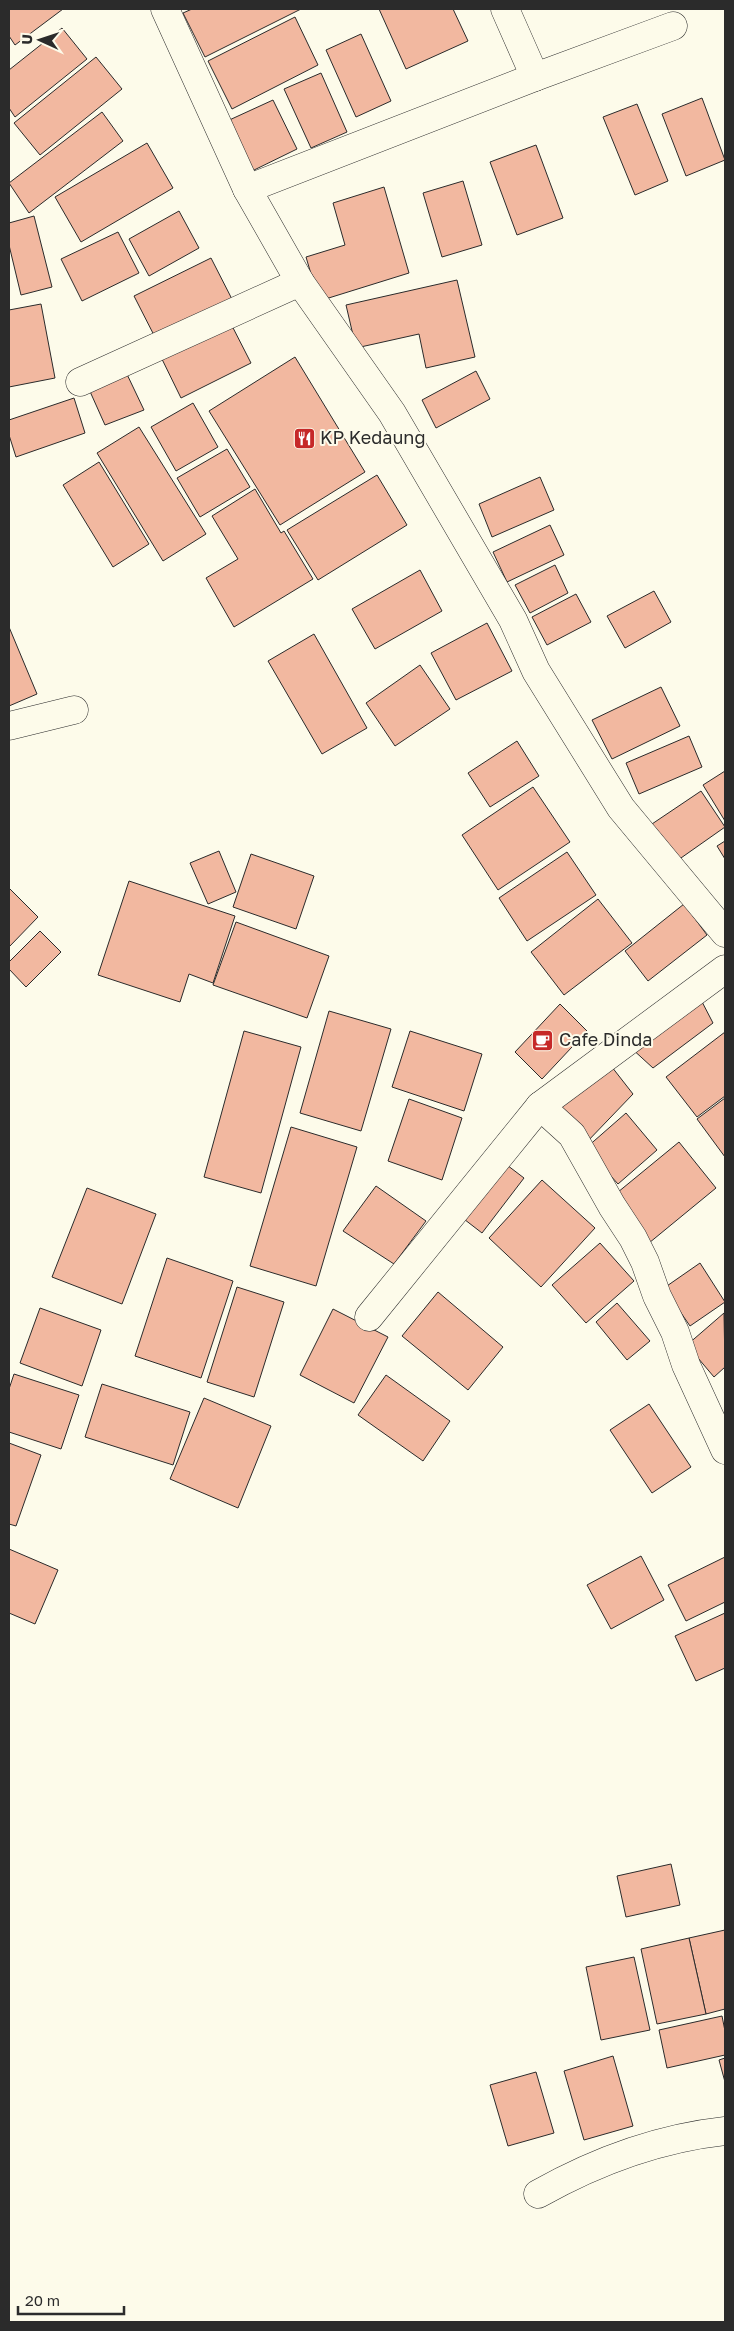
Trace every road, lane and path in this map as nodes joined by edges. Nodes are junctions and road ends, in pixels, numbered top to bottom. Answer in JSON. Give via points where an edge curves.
{"nodes":[{"id":1,"x":165,"y":9,"type":"edge"},
{"id":2,"x":505,"y":9,"type":"edge"},
{"id":3,"x":673,"y":26,"type":"dead end"},
{"id":4,"x":535,"y":77,"type":"junction"},
{"id":5,"x":248,"y":189,"type":"junction"},
{"id":6,"x":300,"y":282,"type":"junction"},
{"id":7,"x":80,"y":382,"type":"dead end"},
{"id":8,"x":74,"y":710,"type":"dead end"},
{"id":9,"x":9,"y":726,"type":"edge"},
{"id":10,"x":725,"y":933,"type":"edge"},
{"id":11,"x":725,"y":969,"type":"edge"},
{"id":12,"x":540,"y":1106,"type":"junction"},
{"id":13,"x":369,"y":1317,"type":"dead end"},
{"id":14,"x":725,"y":1450,"type":"edge"},
{"id":15,"x":725,"y":2131,"type":"edge"},
{"id":16,"x":538,"y":2194,"type":"dead end"}],
"edges":[{"from":1,"to":5,"type":"street"},
{"from":2,"to":4,"type":"street"},
{"from":3,"to":4,"type":"street"},
{"from":4,"to":5,"type":"street"},
{"from":5,"to":6,"type":"street"},
{"from":6,"to":7,"type":"street"},
{"from":6,"to":10,"type":"street","via":[[392,413],[513,620],[536,671],[621,808]]},
{"from":8,"to":9,"type":"street"},
{"from":11,"to":12,"type":"street"},
{"from":12,"to":13,"type":"street"},
{"from":12,"to":14,"type":"street","via":[[572,1135],[646,1262],[657,1296],[676,1332],[686,1364]]},
{"from":15,"to":16,"type":"street","via":[[630,2153],[567,2177]]}]}
